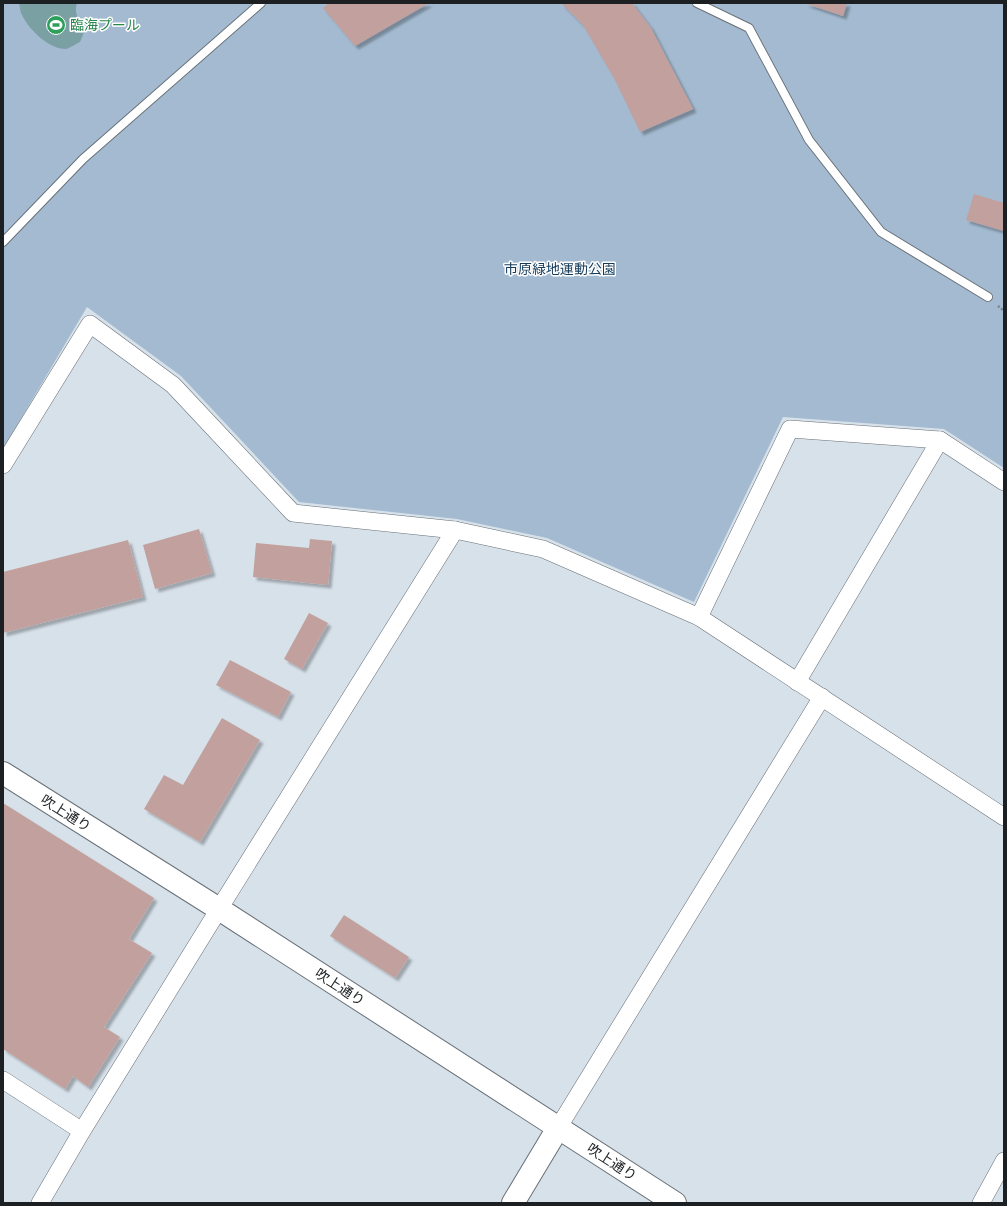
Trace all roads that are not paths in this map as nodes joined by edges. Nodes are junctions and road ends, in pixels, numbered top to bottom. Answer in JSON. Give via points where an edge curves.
{"nodes":[{"id":1,"x":261,"y":3,"type":"edge"},
{"id":2,"x":697,"y":3,"type":"edge"},
{"id":3,"x":3,"y":242,"type":"edge"},
{"id":4,"x":988,"y":297,"type":"dead end"},
{"id":5,"x":940,"y":440,"type":"junction"},
{"id":6,"x":3,"y":465,"type":"edge"},
{"id":7,"x":1004,"y":482,"type":"edge"},
{"id":8,"x":455,"y":530,"type":"junction"},
{"id":9,"x":699,"y":617,"type":"junction"},
{"id":10,"x":797,"y":682,"type":"junction"},
{"id":11,"x":822,"y":697,"type":"junction"},
{"id":12,"x":3,"y":773,"type":"edge"},
{"id":13,"x":1004,"y":817,"type":"edge"},
{"id":14,"x":219,"y":909,"type":"junction"},
{"id":15,"x":3,"y":1080,"type":"edge"},
{"id":16,"x":558,"y":1128,"type":"junction"},
{"id":17,"x":82,"y":1131,"type":"junction"},
{"id":18,"x":1004,"y":1161,"type":"edge"},
{"id":19,"x":40,"y":1203,"type":"edge"},
{"id":20,"x":513,"y":1203,"type":"edge"},
{"id":21,"x":675,"y":1203,"type":"edge"},
{"id":22,"x":981,"y":1203,"type":"edge"}],
"edges":[{"from":1,"to":3,"type":"lane","via":[[83,159]]},
{"from":2,"to":4,"type":"lane","via":[[749,28],[809,140],[881,232]]},
{"from":5,"to":7,"type":"street"},
{"from":5,"to":9,"type":"street","via":[[790,429]]},
{"from":5,"to":10,"type":"street"},
{"from":6,"to":8,"type":"street","via":[[90,324],[173,385],[293,513]]},
{"from":8,"to":9,"type":"street","via":[[543,549]]},
{"from":8,"to":14,"type":"street"},
{"from":9,"to":10,"type":"street"},
{"from":10,"to":11,"type":"street"},
{"from":11,"to":13,"type":"street"},
{"from":11,"to":16,"type":"street"},
{"from":12,"to":14,"type":"street","name":"吹上通り"},
{"from":14,"to":16,"type":"street","name":"吹上通り"},
{"from":14,"to":17,"type":"street"},
{"from":15,"to":17,"type":"street"},
{"from":16,"to":20,"type":"street"},
{"from":16,"to":21,"type":"street","name":"吹上通り"},
{"from":17,"to":19,"type":"street"},
{"from":18,"to":22,"type":"street"}]}
